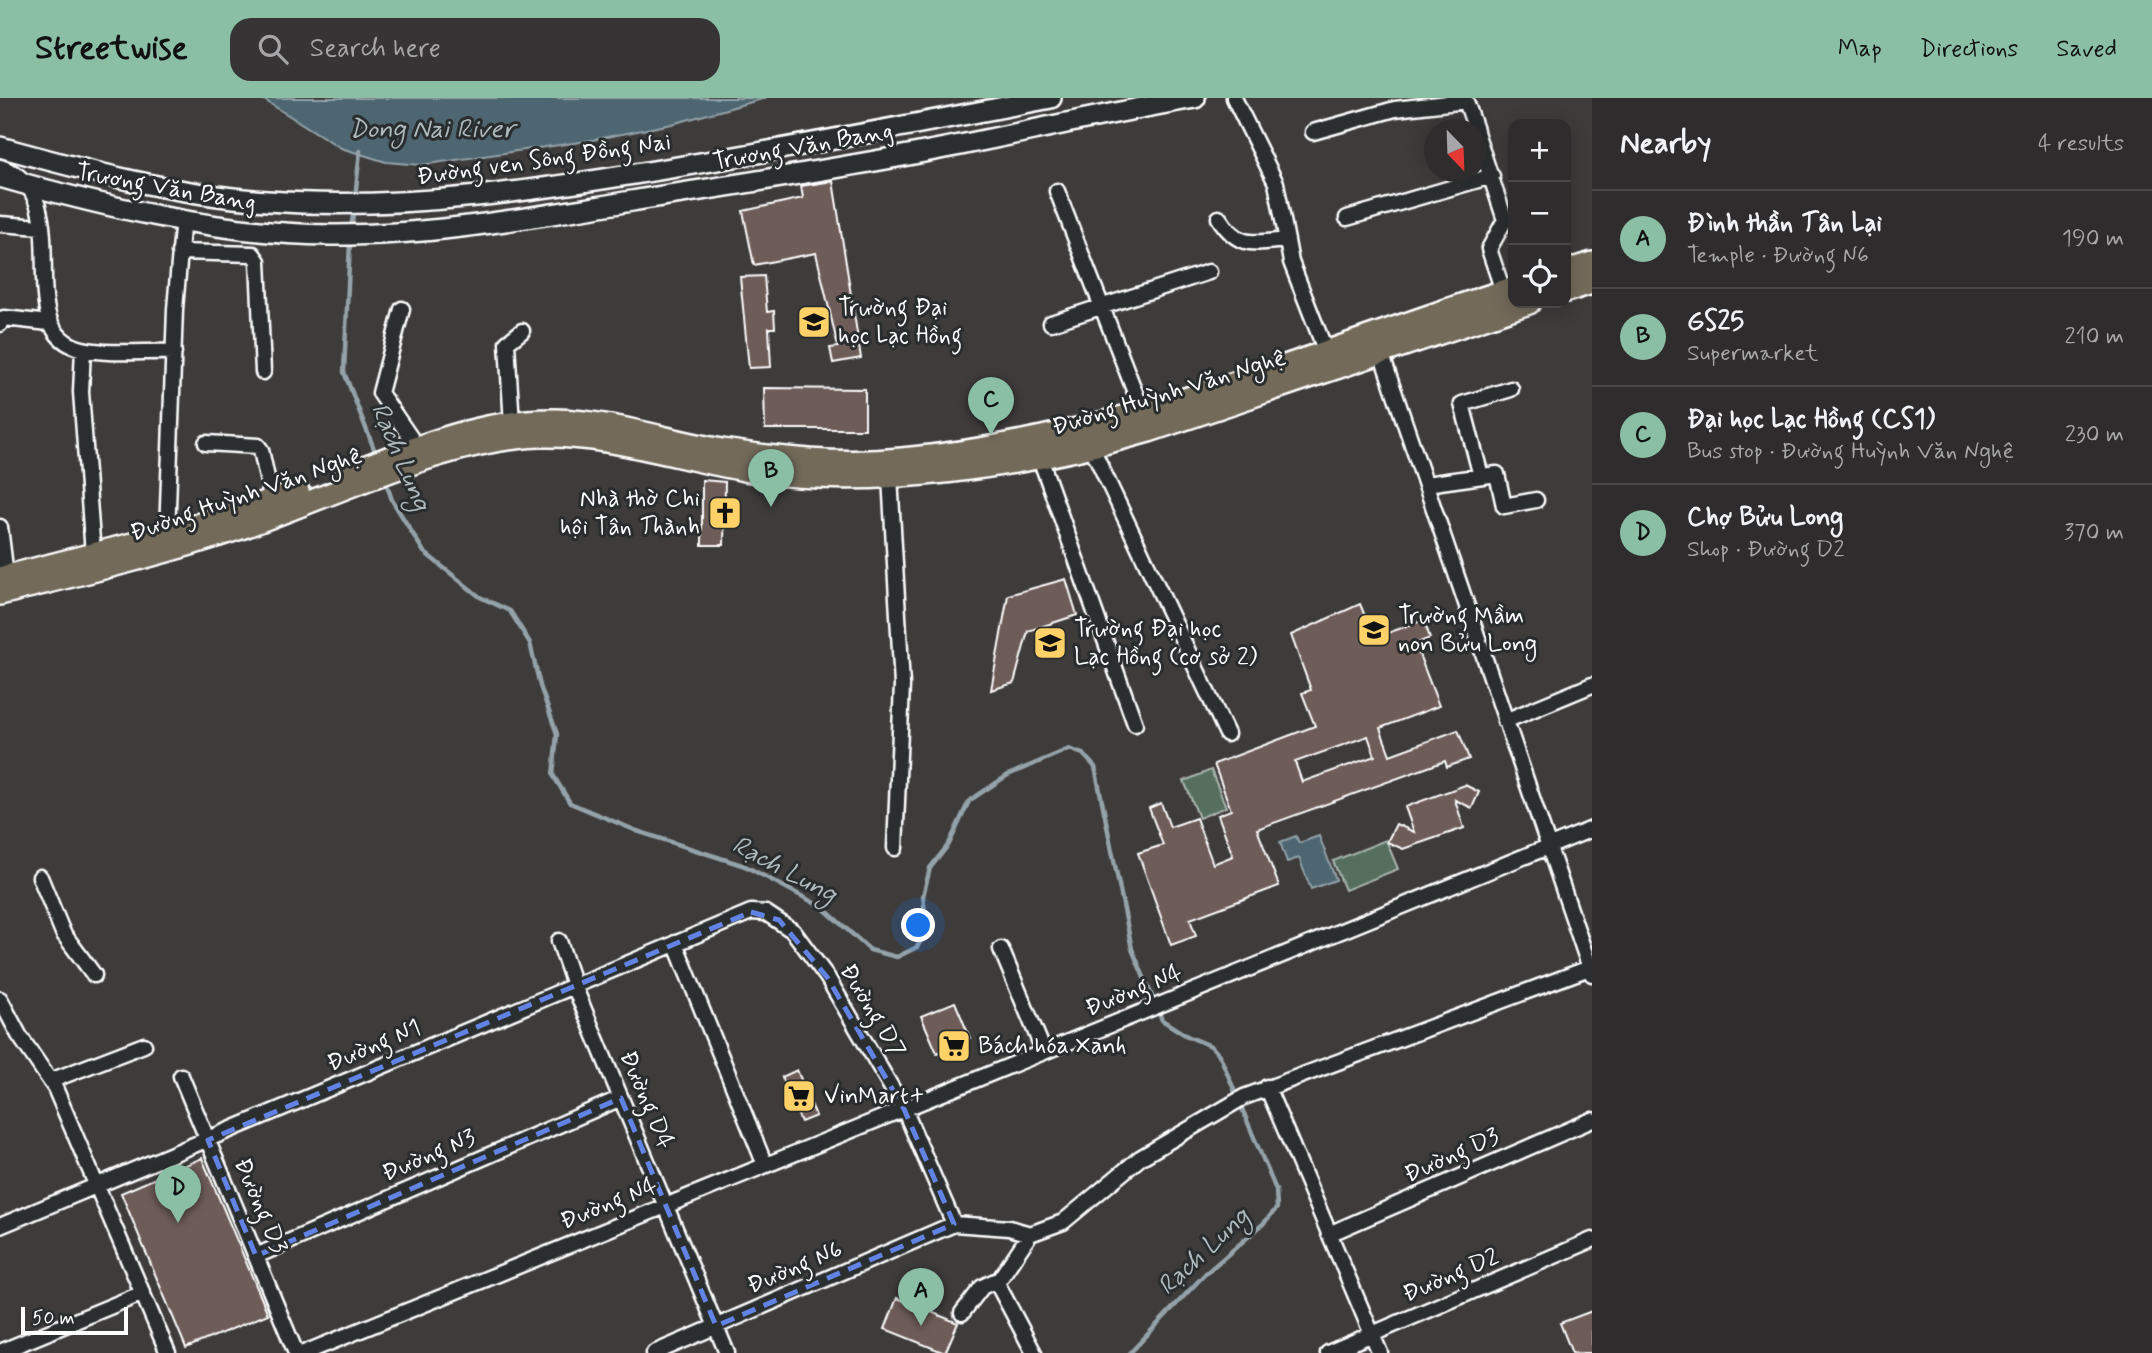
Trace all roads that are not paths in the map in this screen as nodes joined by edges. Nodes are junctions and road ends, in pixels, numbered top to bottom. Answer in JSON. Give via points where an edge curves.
{"nodes":[{"id":1,"x":1051,"y":98,"type":"edge"},
{"id":2,"x":1195,"y":98,"type":"edge"},
{"id":3,"x":1234,"y":98,"type":"edge"},
{"id":4,"x":1472,"y":119,"type":"edge"},
{"id":5,"x":1313,"y":132,"type":"dead end"},
{"id":6,"x":0,"y":146,"type":"edge"},
{"id":7,"x":1487,"y":162,"type":"edge"},
{"id":8,"x":0,"y":167,"type":"edge"},
{"id":9,"x":1492,"y":176,"type":"junction"},
{"id":10,"x":0,"y":177,"type":"edge"},
{"id":11,"x":27,"y":185,"type":"junction"},
{"id":12,"x":1057,"y":191,"type":"dead end"},
{"id":13,"x":115,"y":208,"type":"junction"},
{"id":14,"x":1219,"y":218,"type":"dead end"},
{"id":15,"x":1347,"y":218,"type":"dead end"},
{"id":16,"x":0,"y":224,"type":"edge"},
{"id":17,"x":41,"y":228,"type":"junction"},
{"id":18,"x":1287,"y":240,"type":"junction"},
{"id":19,"x":179,"y":252,"type":"junction"},
{"id":20,"x":1592,"y":263,"type":"edge"},
{"id":21,"x":1571,"y":269,"type":"edge"},
{"id":22,"x":1209,"y":272,"type":"dead end"},
{"id":23,"x":1592,"y":283,"type":"edge"},
{"id":24,"x":1508,"y":289,"type":"edge"},
{"id":25,"x":1571,"y":289,"type":"edge"},
{"id":26,"x":1101,"y":304,"type":"junction"},
{"id":27,"x":1511,"y":308,"type":"edge"},
{"id":28,"x":401,"y":309,"type":"dead end"},
{"id":29,"x":49,"y":323,"type":"junction"},
{"id":30,"x":1051,"y":323,"type":"dead end"},
{"id":31,"x":0,"y":324,"type":"edge"},
{"id":32,"x":522,"y":331,"type":"dead end"},
{"id":33,"x":1378,"y":344,"type":"junction"},
{"id":34,"x":83,"y":349,"type":"junction"},
{"id":35,"x":174,"y":352,"type":"junction"},
{"id":36,"x":1326,"y":352,"type":"junction"},
{"id":37,"x":262,"y":372,"type":"dead end"},
{"id":38,"x":1511,"y":389,"type":"dead end"},
{"id":39,"x":1143,"y":412,"type":"junction"},
{"id":40,"x":512,"y":424,"type":"junction"},
{"id":41,"x":206,"y":443,"type":"dead end"},
{"id":42,"x":417,"y":447,"type":"junction"},
{"id":43,"x":1092,"y":448,"type":"junction"},
{"id":44,"x":1040,"y":458,"type":"junction"},
{"id":45,"x":381,"y":469,"type":"junction"},
{"id":46,"x":820,"y":471,"type":"junction"},
{"id":47,"x":1481,"y":476,"type":"junction"},
{"id":48,"x":890,"y":477,"type":"junction"},
{"id":49,"x":1426,"y":484,"type":"junction"},
{"id":50,"x":1536,"y":500,"type":"dead end"},
{"id":51,"x":272,"y":501,"type":"junction"},
{"id":52,"x":0,"y":527,"type":"edge"},
{"id":53,"x":167,"y":535,"type":"junction"},
{"id":54,"x":93,"y":554,"type":"junction"},
{"id":55,"x":2,"y":583,"type":"edge"},
{"id":56,"x":1592,"y":685,"type":"edge"},
{"id":57,"x":1505,"y":721,"type":"junction"},
{"id":58,"x":1135,"y":724,"type":"dead end"},
{"id":59,"x":1227,"y":734,"type":"dead end"},
{"id":60,"x":1592,"y":829,"type":"edge"},
{"id":61,"x":1549,"y":847,"type":"junction"},
{"id":62,"x":895,"y":848,"type":"dead end"},
{"id":63,"x":40,"y":877,"type":"dead end"},
{"id":64,"x":766,"y":913,"type":"joint"},
{"id":65,"x":559,"y":941,"type":"dead end"},
{"id":66,"x":675,"y":943,"type":"junction"},
{"id":67,"x":1001,"y":949,"type":"dead end"},
{"id":68,"x":1591,"y":969,"type":"edge"},
{"id":69,"x":94,"y":975,"type":"dead end"},
{"id":70,"x":575,"y":988,"type":"junction"},
{"id":71,"x":0,"y":999,"type":"edge"},
{"id":72,"x":144,"y":1045,"type":"dead end"},
{"id":73,"x":1044,"y":1052,"type":"junction"},
{"id":74,"x":181,"y":1076,"type":"dead end"},
{"id":75,"x":50,"y":1081,"type":"junction"},
{"id":76,"x":1266,"y":1087,"type":"junction"},
{"id":77,"x":621,"y":1098,"type":"junction"},
{"id":78,"x":904,"y":1109,"type":"junction"},
{"id":79,"x":1592,"y":1120,"type":"edge"},
{"id":80,"x":208,"y":1140,"type":"junction"},
{"id":81,"x":765,"y":1166,"type":"junction"},
{"id":82,"x":98,"y":1186,"type":"junction"},
{"id":83,"x":666,"y":1206,"type":"junction"},
{"id":84,"x":954,"y":1224,"type":"junction"},
{"id":85,"x":0,"y":1226,"type":"edge"},
{"id":86,"x":1030,"y":1234,"type":"junction"},
{"id":87,"x":1329,"y":1234,"type":"junction"},
{"id":88,"x":1592,"y":1240,"type":"edge"},
{"id":89,"x":256,"y":1256,"type":"junction"},
{"id":90,"x":999,"y":1279,"type":"junction"},
{"id":91,"x":144,"y":1293,"type":"junction"},
{"id":92,"x":962,"y":1313,"type":"dead end"},
{"id":93,"x":716,"y":1326,"type":"junction"},
{"id":94,"x":1372,"y":1334,"type":"junction"},
{"id":95,"x":0,"y":1352,"type":"edge"},
{"id":96,"x":169,"y":1353,"type":"edge"},
{"id":97,"x":296,"y":1353,"type":"edge"},
{"id":98,"x":304,"y":1353,"type":"edge"},
{"id":99,"x":654,"y":1353,"type":"edge"},
{"id":100,"x":727,"y":1353,"type":"edge"},
{"id":101,"x":1034,"y":1353,"type":"edge"},
{"id":102,"x":1328,"y":1353,"type":"edge"},
{"id":103,"x":1380,"y":1353,"type":"edge"}],
"edges":[{"from":1,"to":6,"type":"main road","name":"Đường ven Sông Đồng Nai","via":[[828,141],[455,200],[266,201],[126,180]]},
{"from":2,"to":13,"type":"main road","name":"Trương Văn Bang","via":[[947,148],[688,192],[532,217],[375,235],[325,235]]},
{"from":3,"to":18,"type":"street","via":[[1276,183]]},
{"from":4,"to":5,"type":"street","via":[[1466,101],[1395,108]]},
{"from":7,"to":9,"type":"street"},
{"from":8,"to":11,"type":"street"},
{"from":9,"to":15,"type":"street"},
{"from":9,"to":24,"type":"street","via":[[1505,220],[1489,249]]},
{"from":10,"to":11,"type":"main road","name":"Trương Văn Bang"},
{"from":11,"to":13,"type":"main road","name":"Trương Văn Bang"},
{"from":11,"to":17,"type":"street","via":[[38,206]]},
{"from":12,"to":26,"type":"street"},
{"from":13,"to":19,"type":"street","via":[[178,219],[182,228]]},
{"from":14,"to":18,"type":"street","via":[[1231,236],[1241,241]]},
{"from":16,"to":17,"type":"street"},
{"from":17,"to":29,"type":"street"},
{"from":18,"to":36,"type":"street"},
{"from":19,"to":35,"type":"street"},
{"from":19,"to":37,"type":"street","via":[[241,252],[253,254],[258,261]]},
{"from":20,"to":21,"type":"main road"},
{"from":22,"to":26,"type":"street"},
{"from":23,"to":25,"type":"main road"},
{"from":24,"to":33,"type":"main road","name":"Đường Huỳnh Văn Nghệ"},
{"from":26,"to":30,"type":"street"},
{"from":26,"to":39,"type":"street"},
{"from":27,"to":33,"type":"main road","name":"Đường Huỳnh Văn Nghệ"},
{"from":28,"to":42,"type":"street","via":[[380,393]]},
{"from":29,"to":31,"type":"street","via":[[4,318]]},
{"from":29,"to":34,"type":"street","via":[[63,339]]},
{"from":32,"to":40,"type":"street","via":[[507,343]]},
{"from":33,"to":36,"type":"main road","name":"Đường Huỳnh Văn Nghệ"},
{"from":33,"to":43,"type":"main road","name":"Đường Huỳnh Văn Nghệ"},
{"from":33,"to":49,"type":"street"},
{"from":34,"to":35,"type":"street"},
{"from":34,"to":54,"type":"street","via":[[81,400]]},
{"from":35,"to":53,"type":"street"},
{"from":36,"to":39,"type":"main road","name":"Đường Huỳnh Văn Nghệ"},
{"from":38,"to":47,"type":"street","via":[[1462,404]]},
{"from":39,"to":46,"type":"main road","name":"Đường Huỳnh Văn Nghệ","via":[[1048,436]]},
{"from":40,"to":42,"type":"main road","name":"Đường Huỳnh Văn Nghệ"},
{"from":40,"to":46,"type":"main road","name":"Đường Huỳnh Văn Nghệ","via":[[554,420],[597,425]]},
{"from":41,"to":51,"type":"street","via":[[258,446]]},
{"from":42,"to":45,"type":"main road","name":"Đường Huỳnh Văn Nghệ"},
{"from":43,"to":44,"type":"main road","name":"Đường Huỳnh Văn Nghệ"},
{"from":43,"to":59,"type":"street"},
{"from":44,"to":48,"type":"main road","name":"Đường Huỳnh Văn Nghệ"},
{"from":44,"to":58,"type":"street"},
{"from":45,"to":46,"type":"main road","name":"Đường Huỳnh Văn Nghệ","via":[[540,436],[590,439],[752,471]]},
{"from":45,"to":51,"type":"main road","name":"Đường Huỳnh Văn Nghệ"},
{"from":45,"to":55,"type":"main road","name":"Đường Huỳnh Văn Nghệ","via":[[159,554]]},
{"from":46,"to":48,"type":"main road","name":"Đường Huỳnh Văn Nghệ"},
{"from":47,"to":49,"type":"street"},
{"from":47,"to":50,"type":"street","via":[[1497,474],[1504,506]]},
{"from":48,"to":62,"type":"street","via":[[902,685]]},
{"from":49,"to":57,"type":"street"},
{"from":51,"to":53,"type":"main road","name":"Đường Huỳnh Văn Nghệ"},
{"from":52,"to":55,"type":"street"},
{"from":53,"to":54,"type":"main road","name":"Đường Huỳnh Văn Nghệ"},
{"from":54,"to":55,"type":"main road","name":"Đường Huỳnh Văn Nghệ"},
{"from":56,"to":57,"type":"street"},
{"from":57,"to":61,"type":"street"},
{"from":60,"to":61,"type":"street","name":"Đường N4"},
{"from":61,"to":68,"type":"street"},
{"from":61,"to":73,"type":"street","name":"Đường N4"},
{"from":63,"to":69,"type":"street","via":[[63,933]]},
{"from":64,"to":66,"type":"street","name":"Đường N1","via":[[751,912]]},
{"from":64,"to":78,"type":"street","name":"Đường D7","via":[[793,930],[827,977]]},
{"from":65,"to":70,"type":"street","name":"Đường D4"},
{"from":66,"to":70,"type":"street","name":"Đường N1"},
{"from":66,"to":81,"type":"street"},
{"from":67,"to":73,"type":"street"},
{"from":68,"to":76,"type":"street"},
{"from":70,"to":77,"type":"street","name":"Đường D4"},
{"from":70,"to":80,"type":"street","name":"Đường N1"},
{"from":71,"to":75,"type":"street"},
{"from":72,"to":75,"type":"street"},
{"from":73,"to":78,"type":"street","name":"Đường N4"},
{"from":74,"to":80,"type":"street","name":"Đường D3"},
{"from":75,"to":82,"type":"street"},
{"from":76,"to":86,"type":"street","via":[[1140,1158],[1063,1222]]},
{"from":76,"to":87,"type":"street"},
{"from":77,"to":83,"type":"street","name":"Đường D4"},
{"from":77,"to":89,"type":"street","name":"Đường N3"},
{"from":78,"to":81,"type":"street","name":"Đường N4"},
{"from":78,"to":84,"type":"street","name":"Đường D7"},
{"from":79,"to":87,"type":"street","name":"Đường D3"},
{"from":80,"to":82,"type":"street","name":"Đường N1"},
{"from":80,"to":89,"type":"street","name":"Đường D3"},
{"from":81,"to":83,"type":"street","name":"Đường N4"},
{"from":82,"to":85,"type":"street","name":"Đường N1"},
{"from":82,"to":91,"type":"street"},
{"from":83,"to":93,"type":"street","name":"Đường D4"},
{"from":83,"to":98,"type":"street","name":"Đường N4"},
{"from":84,"to":86,"type":"street"},
{"from":84,"to":93,"type":"street","name":"Đường N6"},
{"from":86,"to":90,"type":"street"},
{"from":87,"to":94,"type":"street"},
{"from":88,"to":94,"type":"street","name":"Đường D2"},
{"from":89,"to":97,"type":"street","name":"Đường D3"},
{"from":90,"to":92,"type":"street","via":[[982,1287]]},
{"from":90,"to":101,"type":"street","via":[[998,1289]]},
{"from":91,"to":95,"type":"street"},
{"from":91,"to":96,"type":"street"},
{"from":93,"to":99,"type":"street","name":"Đường N6"},
{"from":93,"to":100,"type":"street","name":"Đường D4"},
{"from":94,"to":102,"type":"street","name":"Đường D2"},
{"from":94,"to":103,"type":"street"}]}
